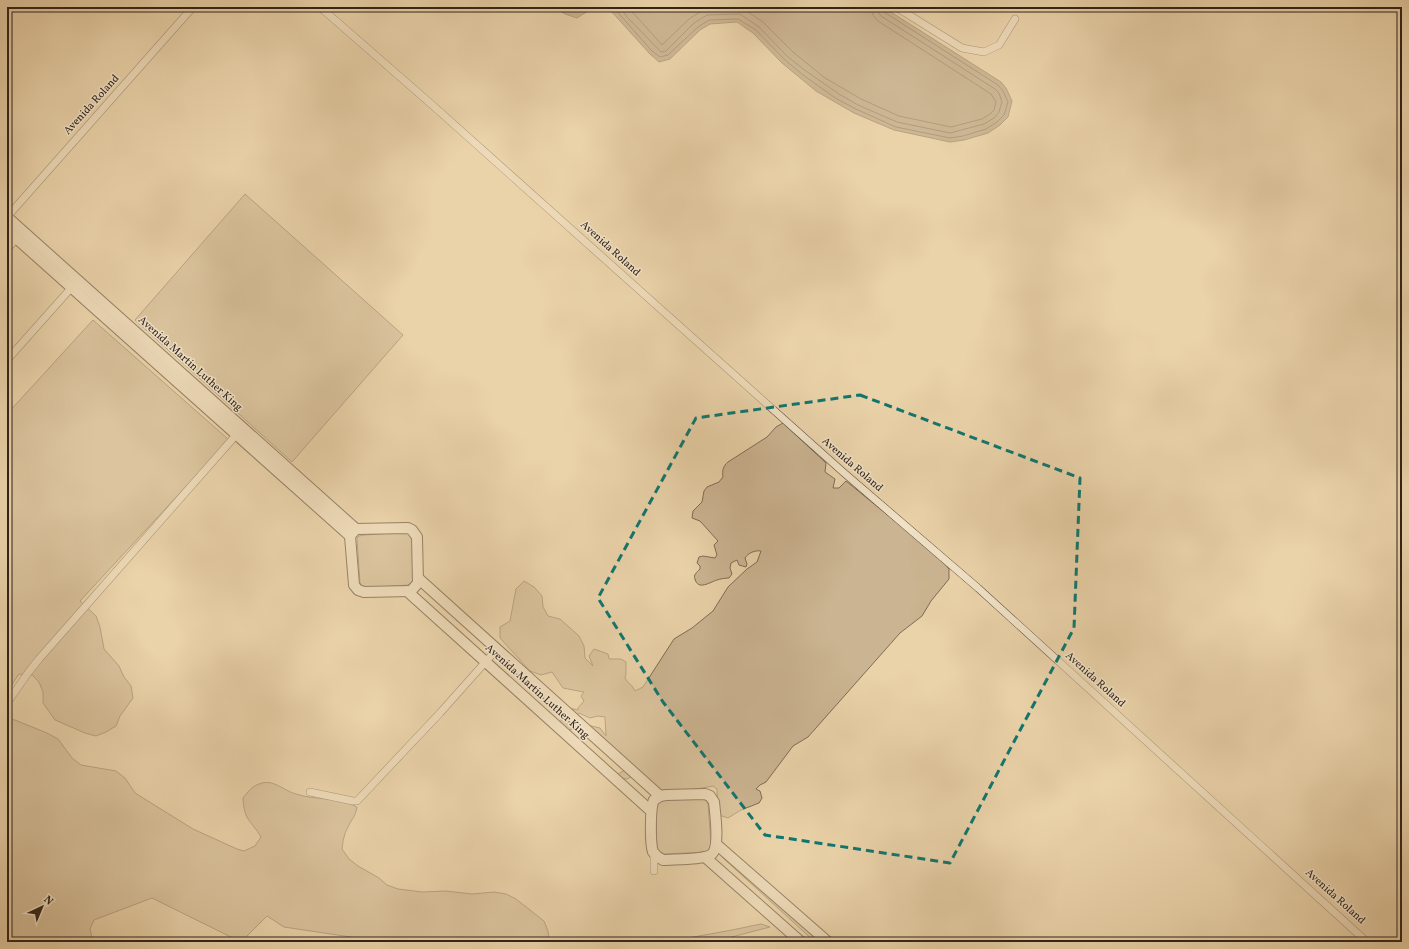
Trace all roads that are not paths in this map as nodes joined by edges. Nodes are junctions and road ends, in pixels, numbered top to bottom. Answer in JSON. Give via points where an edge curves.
{"nodes":[{"id":1,"x":193,"y":7,"type":"edge"},
{"id":2,"x":320,"y":7,"type":"edge"},
{"id":3,"x":896,"y":7,"type":"edge"},
{"id":4,"x":1015,"y":19,"type":"dead end"},
{"id":5,"x":7,"y":217,"type":"edge"},
{"id":6,"x":7,"y":230,"type":"edge"},
{"id":7,"x":16,"y":238,"type":"junction"},
{"id":8,"x":7,"y":249,"type":"edge"},
{"id":9,"x":72,"y":287,"type":"junction"},
{"id":10,"x":7,"y":360,"type":"edge"},
{"id":11,"x":237,"y":434,"type":"junction"},
{"id":12,"x":353,"y":532,"type":"junction"},
{"id":13,"x":418,"y":578,"type":"junction"},
{"id":14,"x":407,"y":591,"type":"junction"},
{"id":15,"x":497,"y":649,"type":"junction"},
{"id":16,"x":486,"y":661,"type":"junction"},
{"id":17,"x":7,"y":703,"type":"edge"},
{"id":18,"x":580,"y":724,"type":"junction"},
{"id":19,"x":569,"y":736,"type":"junction"},
{"id":20,"x":310,"y":792,"type":"dead end"},
{"id":21,"x":660,"y":796,"type":"junction"},
{"id":22,"x":650,"y":811,"type":"junction"},
{"id":23,"x":716,"y":844,"type":"junction"},
{"id":24,"x":654,"y":854,"type":"junction"},
{"id":25,"x":704,"y":857,"type":"junction"},
{"id":26,"x":654,"y":871,"type":"dead end"},
{"id":27,"x":801,"y":942,"type":"edge"},
{"id":28,"x":828,"y":942,"type":"edge"},
{"id":29,"x":1367,"y":942,"type":"edge"}],
"edges":[{"from":1,"to":5,"type":"street","name":"Avenida Roland"},
{"from":2,"to":29,"type":"street","name":"Avenida Roland","via":[[843,472],[978,588]]},
{"from":3,"to":4,"type":"street","via":[[962,48],[984,52],[1000,45]]},
{"from":5,"to":12,"type":"main road","name":"Avenida Martin Luther King"},
{"from":6,"to":7,"type":"main road","name":"Avenida Martin Luther King"},
{"from":7,"to":8,"type":"street"},
{"from":7,"to":9,"type":"main road","name":"Avenida Martin Luther King"},
{"from":9,"to":10,"type":"street"},
{"from":9,"to":11,"type":"main road","name":"Avenida Martin Luther King"},
{"from":11,"to":12,"type":"main road","name":"Avenida Martin Luther King"},
{"from":11,"to":17,"type":"street","via":[[39,659]]},
{"from":12,"to":13,"type":"main road","via":[[408,528],[412,530],[417,537]]},
{"from":12,"to":14,"type":"main road","via":[[354,585],[358,590]]},
{"from":13,"to":14,"type":"main road","via":[[415,587]]},
{"from":13,"to":15,"type":"main road","name":"Avenida Martin Luther King"},
{"from":14,"to":16,"type":"main road","name":"Avenida Martin Luther King"},
{"from":15,"to":16,"type":"street"},
{"from":15,"to":18,"type":"main road","name":"Avenida Martin Luther King"},
{"from":16,"to":19,"type":"main road","name":"Avenida Martin Luther King"},
{"from":16,"to":20,"type":"street","via":[[357,801]]},
{"from":18,"to":19,"type":"main road"},
{"from":18,"to":21,"type":"main road","name":"Avenida Martin Luther King"},
{"from":19,"to":22,"type":"main road","name":"Avenida Martin Luther King"},
{"from":21,"to":22,"type":"main road","via":[[654,800]]},
{"from":21,"to":23,"type":"main road","via":[[710,796],[714,802]]},
{"from":22,"to":24,"type":"main road"},
{"from":23,"to":25,"type":"main road","via":[[712,854]]},
{"from":23,"to":28,"type":"main road"},
{"from":24,"to":25,"type":"main road","via":[[663,860]]},
{"from":24,"to":26,"type":"street"},
{"from":25,"to":27,"type":"main road"}]}
